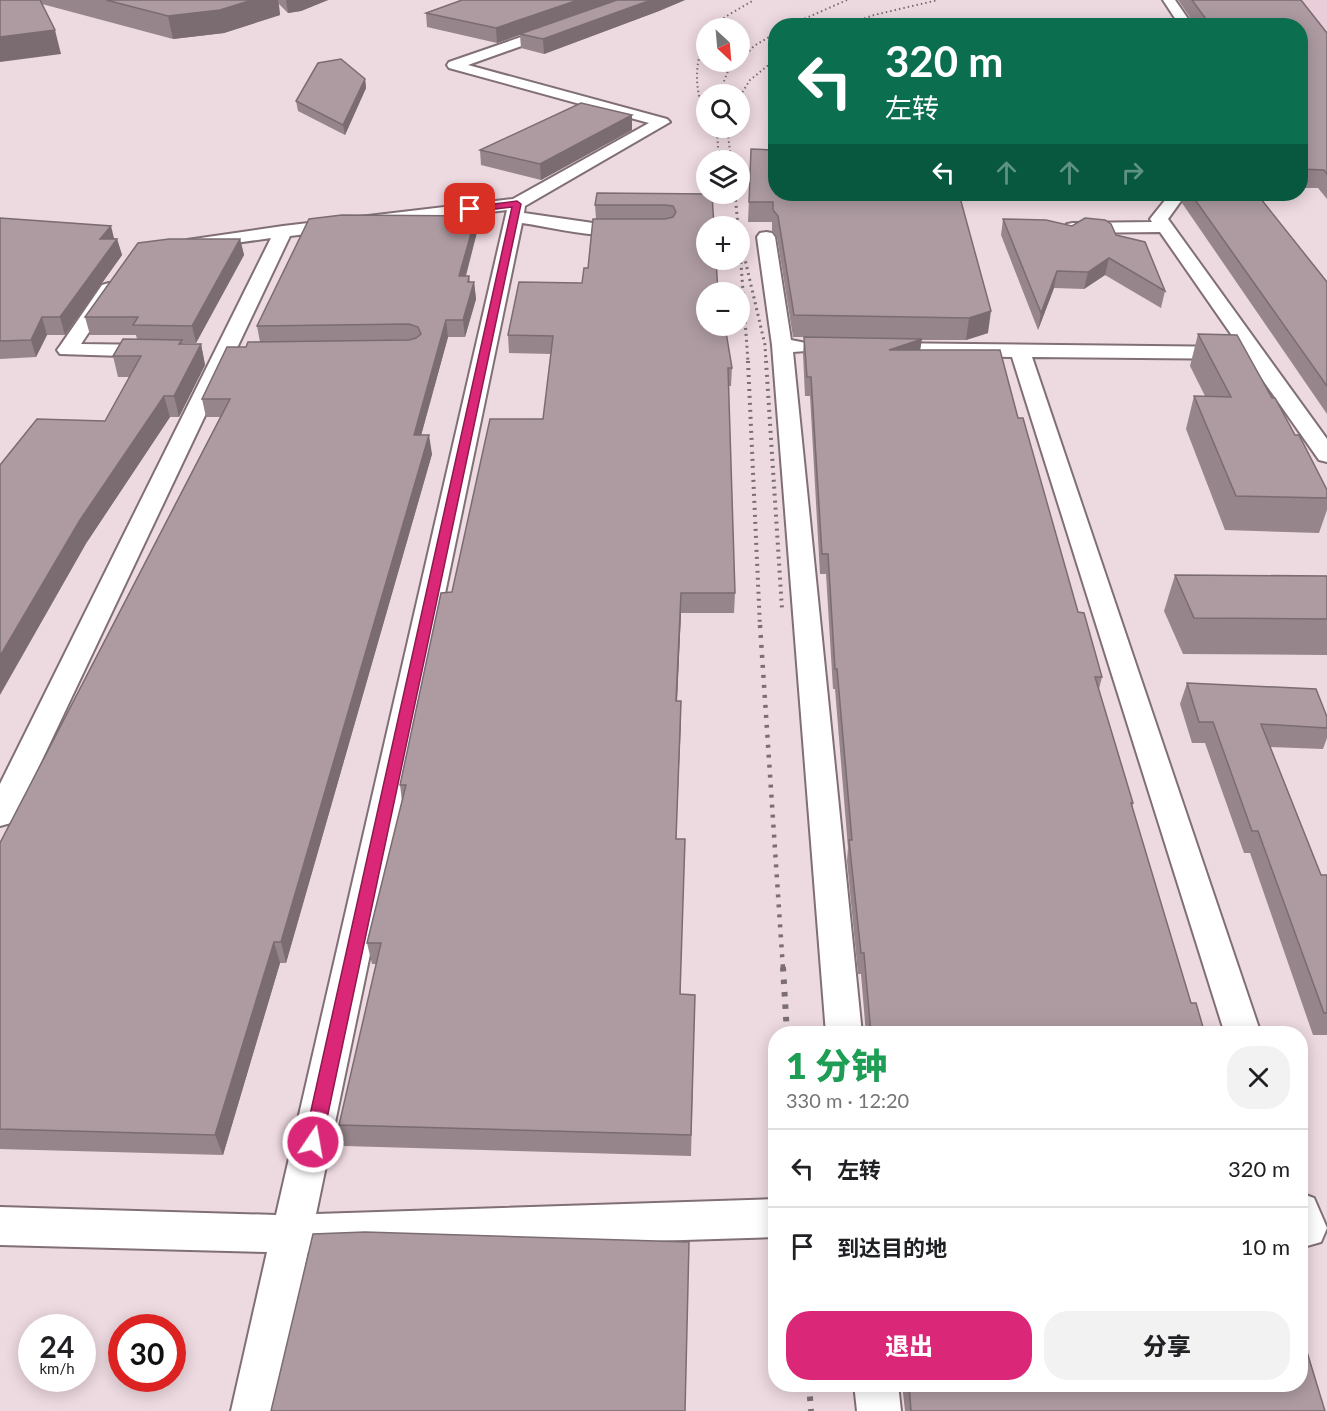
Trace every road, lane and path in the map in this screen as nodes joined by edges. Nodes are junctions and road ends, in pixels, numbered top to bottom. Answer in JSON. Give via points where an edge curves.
{"nodes":[{"id":1,"x":1169,"y":0,"type":"edge"},
{"id":2,"x":1181,"y":18,"type":"edge"},
{"id":3,"x":583,"y":19,"type":"edge"},
{"id":4,"x":1173,"y":201,"type":"edge"},
{"id":5,"x":515,"y":211,"type":"junction"},
{"id":6,"x":1164,"y":227,"type":"junction"},
{"id":7,"x":645,"y":228,"type":"edge"},
{"id":8,"x":1051,"y":228,"type":"edge"},
{"id":9,"x":283,"y":231,"type":"junction"},
{"id":10,"x":766,"y":237,"type":"dead end"},
{"id":11,"x":169,"y":248,"type":"edge"},
{"id":12,"x":121,"y":272,"type":"edge"},
{"id":13,"x":782,"y":345,"type":"junction"},
{"id":14,"x":818,"y":348,"type":"edge"},
{"id":15,"x":866,"y":349,"type":"edge"},
{"id":16,"x":168,"y":351,"type":"edge"},
{"id":17,"x":1020,"y":351,"type":"junction"},
{"id":18,"x":202,"y":352,"type":"dead end"},
{"id":19,"x":224,"y":352,"type":"junction"},
{"id":20,"x":248,"y":352,"type":"edge"},
{"id":21,"x":1254,"y":353,"type":"junction"},
{"id":22,"x":1327,"y":455,"type":"edge"},
{"id":23,"x":0,"y":815,"type":"edge"},
{"id":24,"x":843,"y":1026,"type":"edge"},
{"id":25,"x":1240,"y":1026,"type":"edge"},
{"id":26,"x":768,"y":1218,"type":"edge"},
{"id":27,"x":0,"y":1226,"type":"edge"},
{"id":28,"x":293,"y":1234,"type":"junction"},
{"id":29,"x":877,"y":1392,"type":"edge"},
{"id":30,"x":253,"y":1411,"type":"edge"},
{"id":31,"x":879,"y":1411,"type":"edge"}],
"edges":[{"from":1,"to":2,"type":"street"},
{"from":3,"to":5,"type":"street","via":[[454,65],[662,122]]},
{"from":4,"to":6,"type":"street","via":[[1159,219]]},
{"from":5,"to":7,"type":"street","via":[[592,228]]},
{"from":5,"to":9,"type":"street"},
{"from":5,"to":28,"type":"street"},
{"from":6,"to":8,"type":"street"},
{"from":6,"to":21,"type":"street"},
{"from":9,"to":11,"type":"street"},
{"from":9,"to":19,"type":"street"},
{"from":10,"to":13,"type":"street"},
{"from":12,"to":16,"type":"street","via":[[67,350]]},
{"from":13,"to":14,"type":"street"},
{"from":13,"to":24,"type":"street"},
{"from":15,"to":17,"type":"street"},
{"from":17,"to":21,"type":"street"},
{"from":17,"to":25,"type":"street"},
{"from":18,"to":19,"type":"street"},
{"from":19,"to":20,"type":"street"},
{"from":19,"to":23,"type":"street"},
{"from":21,"to":22,"type":"street"},
{"from":26,"to":28,"type":"street"},
{"from":27,"to":28,"type":"street"},
{"from":28,"to":30,"type":"street"},
{"from":29,"to":31,"type":"street"}]}
